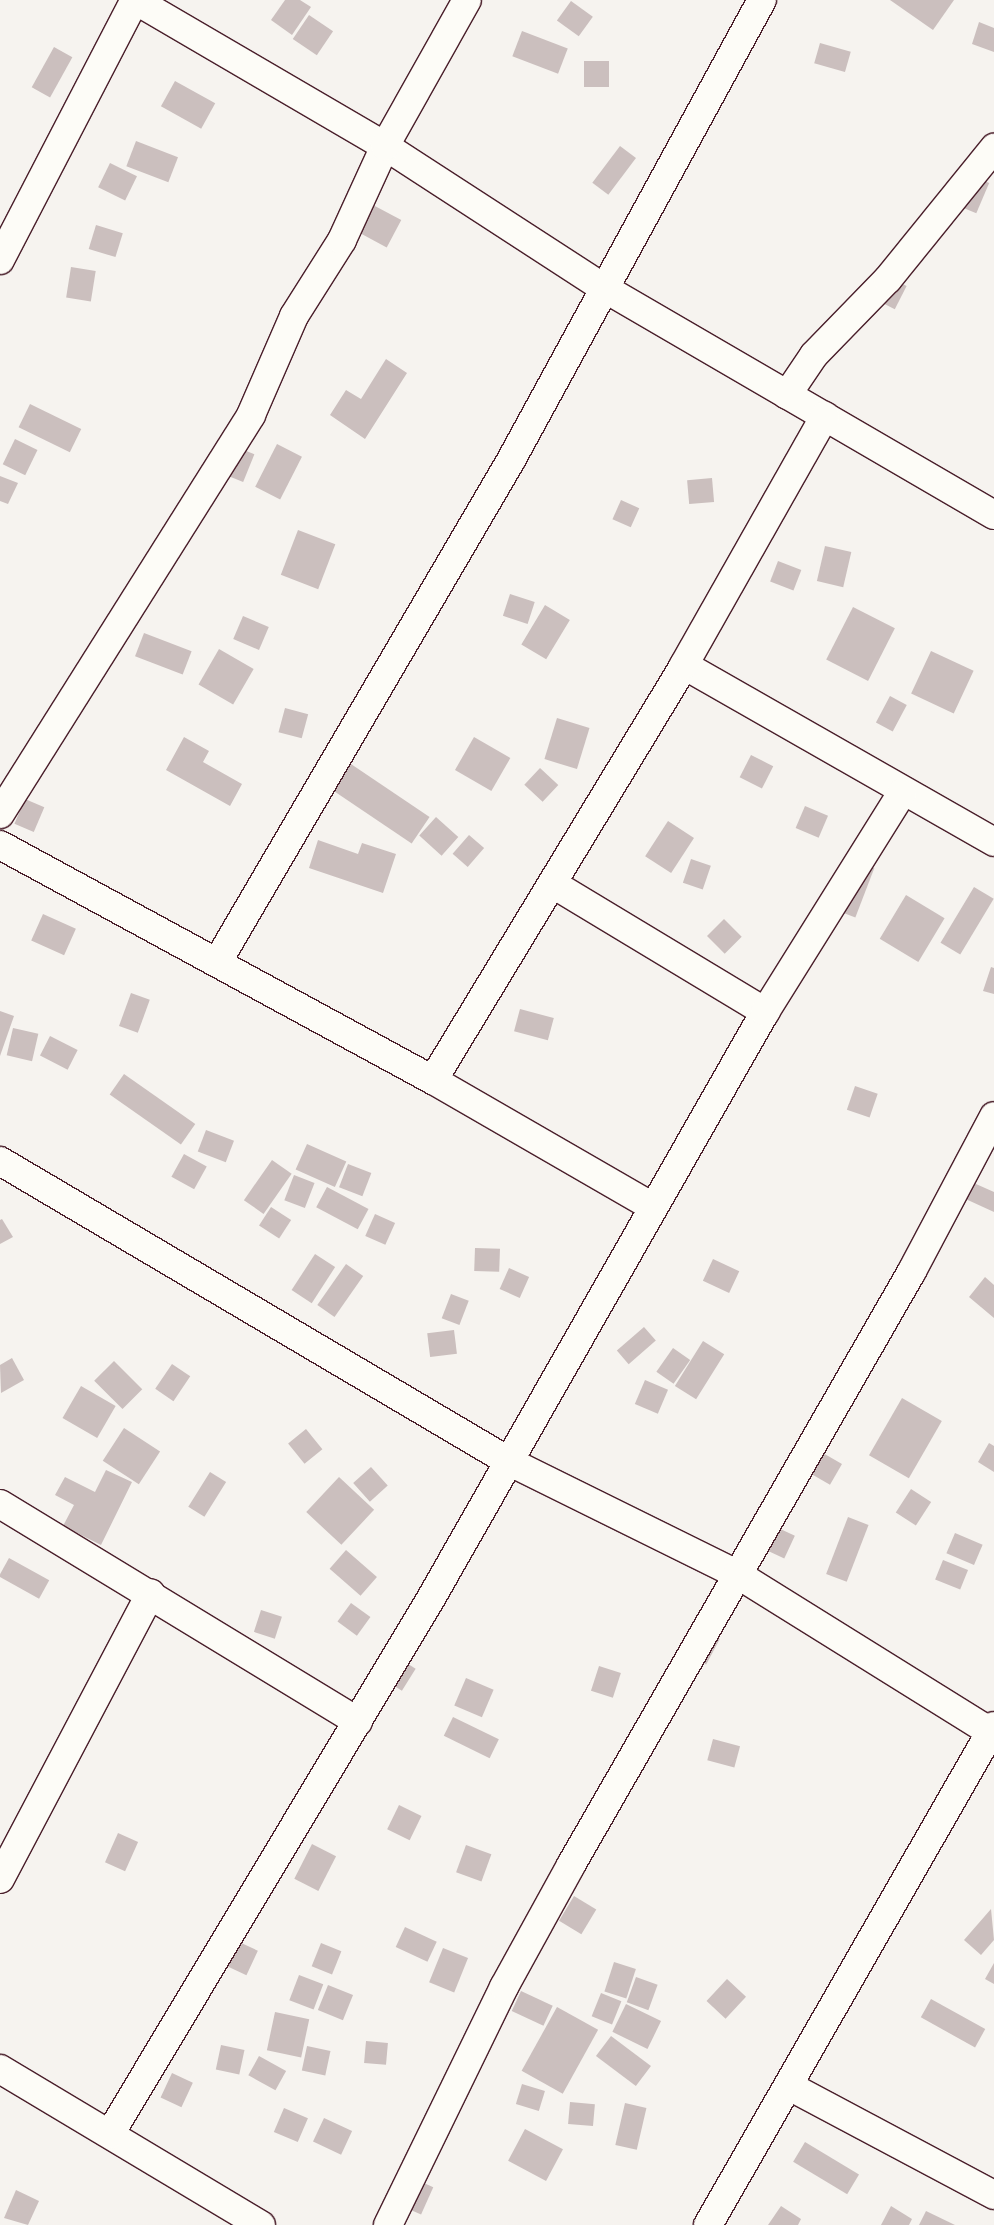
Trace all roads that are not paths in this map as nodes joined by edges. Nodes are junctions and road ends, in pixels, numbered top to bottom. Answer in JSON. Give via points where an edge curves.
{"nodes":[{"id":1,"x":135,"y":0,"type":"edge"},
{"id":2,"x":467,"y":0,"type":"edge"},
{"id":3,"x":762,"y":0,"type":"edge"},
{"id":4,"x":385,"y":146,"type":"junction"},
{"id":5,"x":994,"y":148,"type":"edge"},
{"id":6,"x":0,"y":260,"type":"edge"},
{"id":7,"x":604,"y":288,"type":"junction"},
{"id":8,"x":787,"y":395,"type":"junction"},
{"id":9,"x":825,"y":416,"type":"junction"},
{"id":10,"x":994,"y":515,"type":"edge"},
{"id":11,"x":684,"y":665,"type":"junction"},
{"id":12,"x":902,"y":793,"type":"junction"},
{"id":13,"x":0,"y":814,"type":"edge"},
{"id":14,"x":994,"y":842,"type":"edge"},
{"id":15,"x":0,"y":845,"type":"edge"},
{"id":16,"x":553,"y":884,"type":"junction"},
{"id":17,"x":218,"y":961,"type":"junction"},
{"id":18,"x":765,"y":1012,"type":"junction"},
{"id":19,"x":433,"y":1080,"type":"junction"},
{"id":20,"x":994,"y":1116,"type":"edge"},
{"id":21,"x":0,"y":1161,"type":"edge"},
{"id":22,"x":651,"y":1206,"type":"junction"},
{"id":23,"x":510,"y":1462,"type":"junction"},
{"id":24,"x":0,"y":1504,"type":"edge"},
{"id":25,"x":738,"y":1574,"type":"junction"},
{"id":26,"x":151,"y":1593,"type":"junction"},
{"id":27,"x":358,"y":1722,"type":"junction"},
{"id":28,"x":993,"y":1731,"type":"edge"},
{"id":29,"x":0,"y":1879,"type":"edge"},
{"id":30,"x":0,"y":2069,"type":"edge"},
{"id":31,"x":789,"y":2086,"type":"junction"},
{"id":32,"x":110,"y":2134,"type":"junction"},
{"id":33,"x":994,"y":2195,"type":"edge"},
{"id":34,"x":261,"y":2225,"type":"edge"},
{"id":35,"x":388,"y":2225,"type":"edge"},
{"id":36,"x":708,"y":2225,"type":"edge"}],
"edges":[{"from":1,"to":4,"type":"street"},
{"from":1,"to":6,"type":"street"},
{"from":2,"to":4,"type":"street"},
{"from":3,"to":7,"type":"street"},
{"from":4,"to":7,"type":"street"},
{"from":4,"to":13,"type":"street","via":[[342,240],[294,316],[251,415]]},
{"from":5,"to":8,"type":"street","via":[[888,279],[814,355]]},
{"from":7,"to":8,"type":"street"},
{"from":7,"to":17,"type":"street","via":[[510,462]]},
{"from":8,"to":9,"type":"street"},
{"from":9,"to":10,"type":"street"},
{"from":9,"to":11,"type":"street"},
{"from":11,"to":12,"type":"street"},
{"from":11,"to":16,"type":"street"},
{"from":12,"to":14,"type":"street"},
{"from":12,"to":18,"type":"street"},
{"from":15,"to":17,"type":"street"},
{"from":16,"to":18,"type":"street"},
{"from":16,"to":19,"type":"street"},
{"from":17,"to":19,"type":"street"},
{"from":18,"to":22,"type":"street"},
{"from":19,"to":22,"type":"street"},
{"from":20,"to":25,"type":"street","via":[[912,1271]]},
{"from":21,"to":23,"type":"street"},
{"from":22,"to":23,"type":"street"},
{"from":23,"to":25,"type":"street"},
{"from":23,"to":27,"type":"street"},
{"from":24,"to":26,"type":"street"},
{"from":25,"to":28,"type":"street"},
{"from":25,"to":35,"type":"street","via":[[504,1988]]},
{"from":26,"to":27,"type":"street"},
{"from":26,"to":29,"type":"street"},
{"from":27,"to":32,"type":"street"},
{"from":28,"to":31,"type":"street"},
{"from":30,"to":32,"type":"street"},
{"from":31,"to":33,"type":"street"},
{"from":31,"to":36,"type":"street"},
{"from":32,"to":34,"type":"street"}]}
